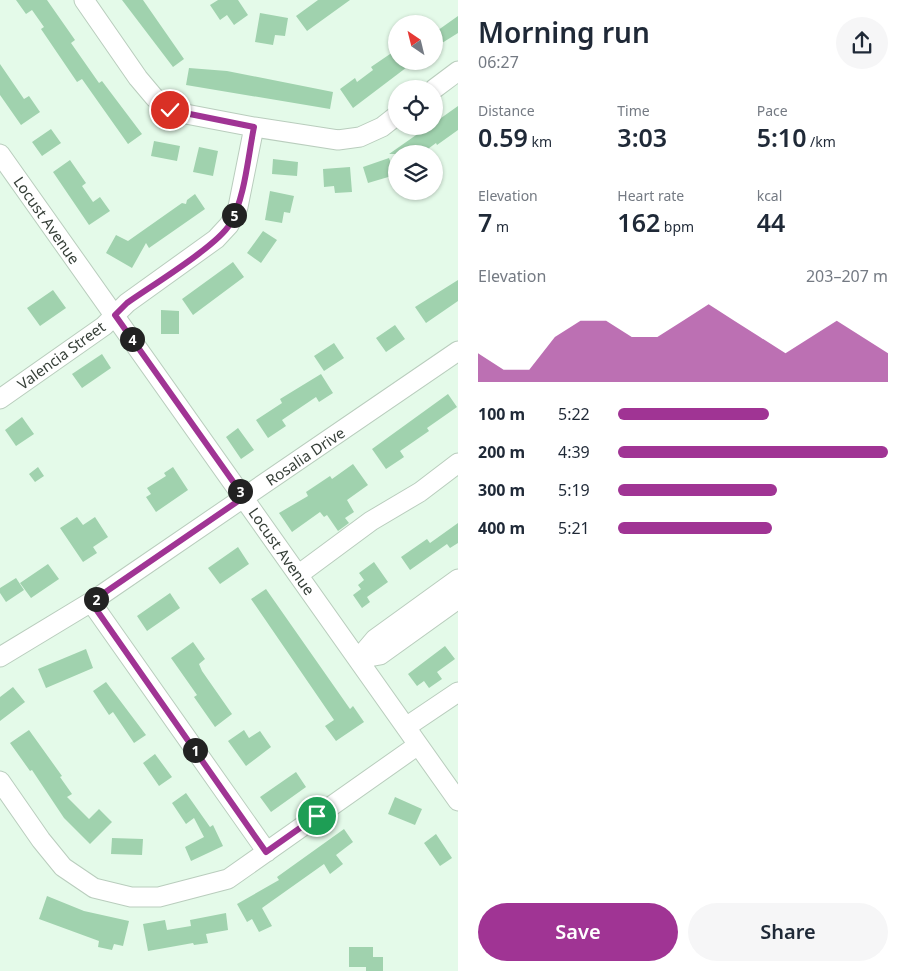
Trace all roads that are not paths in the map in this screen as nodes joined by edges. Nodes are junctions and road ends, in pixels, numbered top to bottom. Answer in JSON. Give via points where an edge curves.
{"nodes":[{"id":1,"x":84,"y":0,"type":"edge"},
{"id":2,"x":458,"y":71,"type":"edge"},
{"id":3,"x":443,"y":82,"type":"edge"},
{"id":4,"x":388,"y":122,"type":"edge"},
{"id":5,"x":254,"y":127,"type":"junction"},
{"id":6,"x":0,"y":154,"type":"edge"},
{"id":7,"x":115,"y":315,"type":"junction"},
{"id":8,"x":458,"y":351,"type":"edge"},
{"id":9,"x":0,"y":399,"type":"edge"},
{"id":10,"x":458,"y":462,"type":"edge"},
{"id":11,"x":244,"y":497,"type":"junction"},
{"id":12,"x":298,"y":575,"type":"junction"},
{"id":13,"x":458,"y":580,"type":"edge"},
{"id":14,"x":458,"y":599,"type":"edge"},
{"id":15,"x":91,"y":602,"type":"junction"},
{"id":16,"x":0,"y":657,"type":"edge"},
{"id":17,"x":358,"y":659,"type":"junction"},
{"id":18,"x":458,"y":692,"type":"edge"},
{"id":19,"x":406,"y":727,"type":"junction"},
{"id":20,"x":418,"y":745,"type":"junction"},
{"id":21,"x":0,"y":781,"type":"edge"},
{"id":22,"x":458,"y":801,"type":"edge"},
{"id":23,"x":266,"y":852,"type":"junction"}],
"edges":[{"from":1,"to":5,"type":"street","via":[[138,78],[170,110]]},
{"from":2,"to":3,"type":"street"},
{"from":4,"to":5,"type":"street","via":[[360,137],[338,140]]},
{"from":5,"to":7,"type":"street","name":"Valencia Street","via":[[238,208],[229,225],[216,239]]},
{"from":6,"to":7,"type":"street","name":"Locust Avenue"},
{"from":7,"to":9,"type":"street","name":"Valencia Street"},
{"from":7,"to":11,"type":"street","name":"Locust Avenue"},
{"from":8,"to":11,"type":"street","name":"Rosalia Drive"},
{"from":10,"to":12,"type":"street","via":[[420,492],[371,520]]},
{"from":11,"to":12,"type":"street","name":"Locust Avenue"},
{"from":11,"to":15,"type":"street","name":"Rosalia Drive"},
{"from":12,"to":17,"type":"street","name":"Locust Avenue"},
{"from":13,"to":17,"type":"street","via":[[375,639]]},
{"from":14,"to":17,"type":"street","via":[[380,655]]},
{"from":15,"to":16,"type":"street","name":"Rosalia Drive"},
{"from":15,"to":23,"type":"street"},
{"from":17,"to":19,"type":"street","name":"Locust Avenue"},
{"from":18,"to":19,"type":"street"},
{"from":19,"to":20,"type":"street","name":"Locust Avenue"},
{"from":20,"to":22,"type":"street","name":"Locust Avenue"},
{"from":20,"to":23,"type":"street"},
{"from":21,"to":23,"type":"street","via":[[64,867],[94,888],[131,897],[159,897],[228,878]]}]}
